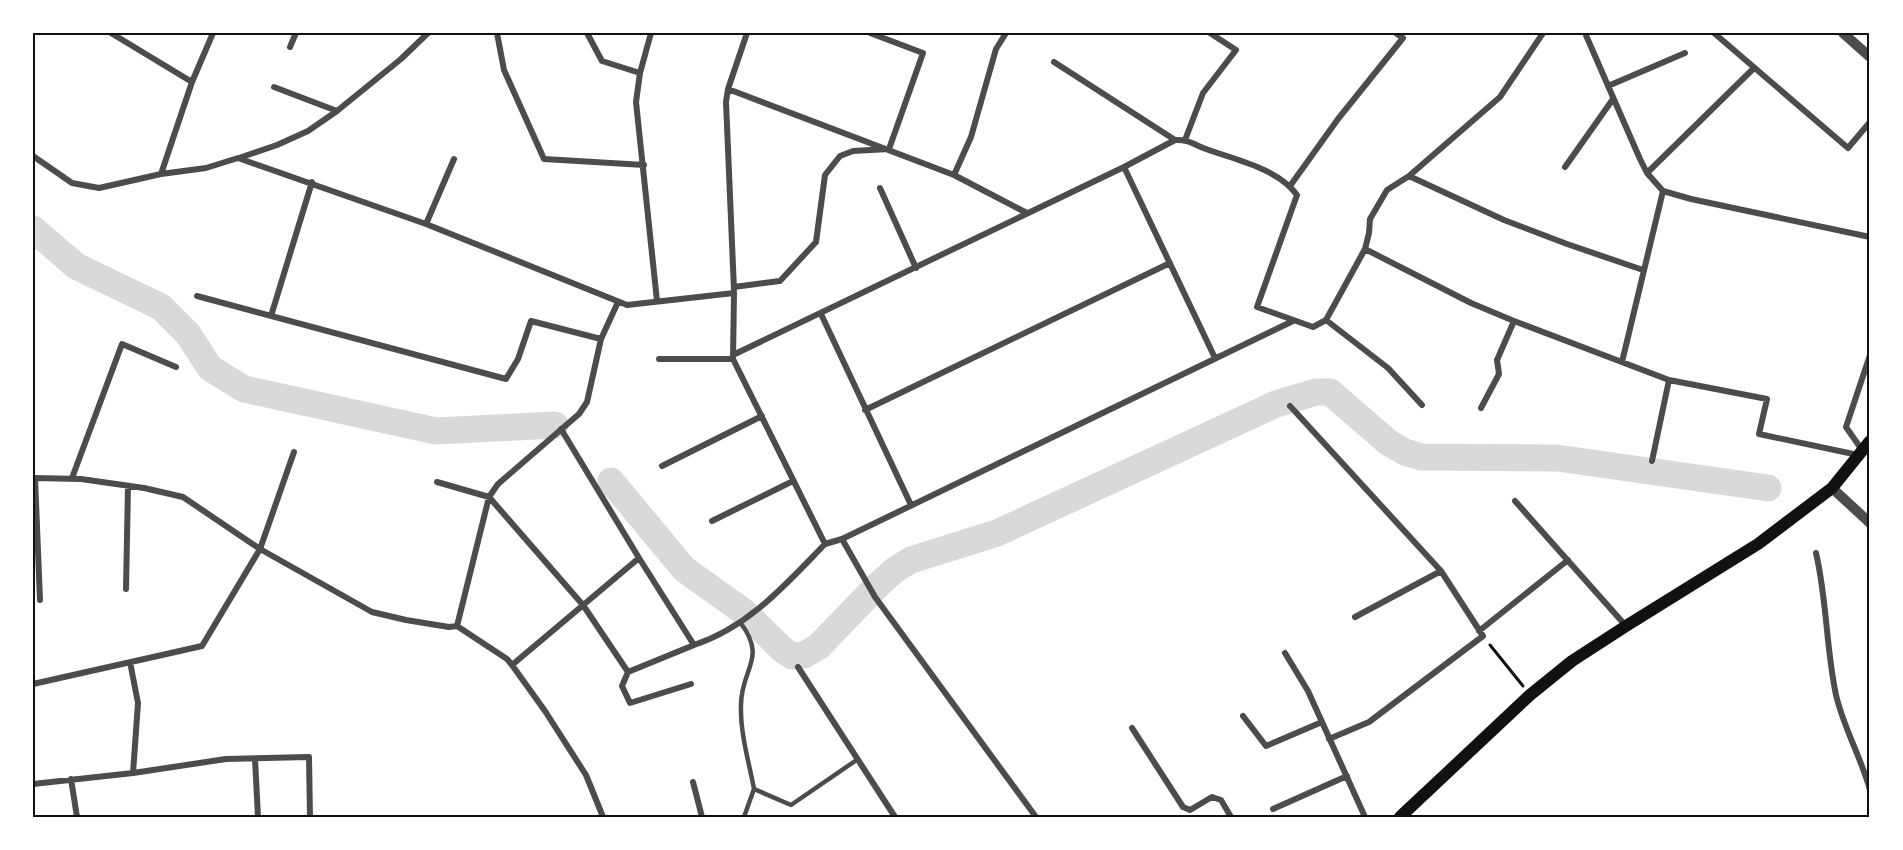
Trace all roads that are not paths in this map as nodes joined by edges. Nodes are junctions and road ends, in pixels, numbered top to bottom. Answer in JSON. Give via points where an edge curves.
{"nodes":[{"id":1,"x":111,"y":33,"type":"edge"},
{"id":2,"x":213,"y":33,"type":"edge"},
{"id":3,"x":296,"y":33,"type":"edge"},
{"id":4,"x":428,"y":33,"type":"edge"},
{"id":5,"x":497,"y":33,"type":"edge"},
{"id":6,"x":587,"y":33,"type":"edge"},
{"id":7,"x":651,"y":33,"type":"edge"},
{"id":8,"x":747,"y":33,"type":"edge"},
{"id":9,"x":870,"y":33,"type":"edge"},
{"id":10,"x":1006,"y":33,"type":"edge"},
{"id":11,"x":1210,"y":33,"type":"edge"},
{"id":12,"x":1396,"y":33,"type":"edge"},
{"id":13,"x":1543,"y":33,"type":"edge"},
{"id":14,"x":1585,"y":33,"type":"edge"},
{"id":15,"x":1714,"y":33,"type":"edge"},
{"id":16,"x":1843,"y":33,"type":"edge"},
{"id":17,"x":290,"y":47,"type":"dead end"},
{"id":18,"x":1685,"y":53,"type":"dead end"},
{"id":19,"x":1870,"y":57,"type":"edge"},
{"id":20,"x":1054,"y":62,"type":"dead end"},
{"id":21,"x":1754,"y":68,"type":"junction"},
{"id":22,"x":640,"y":73,"type":"junction"},
{"id":23,"x":192,"y":82,"type":"junction"},
{"id":24,"x":1608,"y":86,"type":"junction"},
{"id":25,"x":274,"y":87,"type":"dead end"},
{"id":26,"x":728,"y":89,"type":"junction"},
{"id":27,"x":1613,"y":99,"type":"junction"},
{"id":28,"x":337,"y":111,"type":"junction"},
{"id":29,"x":1870,"y":122,"type":"edge"},
{"id":30,"x":1175,"y":140,"type":"junction"},
{"id":31,"x":1185,"y":140,"type":"junction"},
{"id":32,"x":889,"y":149,"type":"junction"},
{"id":33,"x":33,"y":156,"type":"edge"},
{"id":34,"x":238,"y":158,"type":"junction"},
{"id":35,"x":454,"y":159,"type":"dead end"},
{"id":36,"x":644,"y":165,"type":"junction"},
{"id":37,"x":1565,"y":166,"type":"dead end"},
{"id":38,"x":1124,"y":167,"type":"junction"},
{"id":39,"x":1647,"y":173,"type":"junction"},
{"id":40,"x":161,"y":174,"type":"junction"},
{"id":41,"x":954,"y":176,"type":"junction"},
{"id":42,"x":1409,"y":176,"type":"junction"},
{"id":43,"x":312,"y":182,"type":"junction"},
{"id":44,"x":1290,"y":186,"type":"junction"},
{"id":45,"x":880,"y":188,"type":"dead end"},
{"id":46,"x":1664,"y":190,"type":"junction"},
{"id":47,"x":1027,"y":213,"type":"junction"},
{"id":48,"x":426,"y":224,"type":"junction"},
{"id":49,"x":1870,"y":237,"type":"edge"},
{"id":50,"x":1365,"y":249,"type":"junction"},
{"id":51,"x":1170,"y":263,"type":"junction"},
{"id":52,"x":916,"y":268,"type":"junction"},
{"id":53,"x":1643,"y":270,"type":"junction"},
{"id":54,"x":734,"y":290,"type":"junction"},
{"id":55,"x":197,"y":296,"type":"dead end"},
{"id":56,"x":657,"y":301,"type":"junction"},
{"id":57,"x":618,"y":302,"type":"junction"},
{"id":58,"x":821,"y":314,"type":"junction"},
{"id":59,"x":271,"y":316,"type":"junction"},
{"id":60,"x":1293,"y":321,"type":"junction"},
{"id":61,"x":1326,"y":321,"type":"junction"},
{"id":62,"x":1514,"y":321,"type":"junction"},
{"id":63,"x":601,"y":339,"type":"junction"},
{"id":64,"x":1870,"y":355,"type":"edge"},
{"id":65,"x":734,"y":357,"type":"junction"},
{"id":66,"x":1215,"y":358,"type":"junction"},
{"id":67,"x":659,"y":359,"type":"dead end"},
{"id":68,"x":1622,"y":362,"type":"junction"},
{"id":69,"x":176,"y":368,"type":"dead end"},
{"id":70,"x":1669,"y":380,"type":"junction"},
{"id":71,"x":1422,"y":405,"type":"dead end"},
{"id":72,"x":1290,"y":406,"type":"dead end"},
{"id":73,"x":1481,"y":408,"type":"dead end"},
{"id":74,"x":865,"y":411,"type":"junction"},
{"id":75,"x":762,"y":416,"type":"junction"},
{"id":76,"x":561,"y":429,"type":"junction"},
{"id":77,"x":1864,"y":449,"type":"edge"},
{"id":78,"x":294,"y":452,"type":"dead end"},
{"id":79,"x":1652,"y":461,"type":"dead end"},
{"id":80,"x":662,"y":466,"type":"dead end"},
{"id":81,"x":34,"y":478,"type":"edge"},
{"id":82,"x":72,"y":478,"type":"junction"},
{"id":83,"x":793,"y":481,"type":"junction"},
{"id":84,"x":437,"y":482,"type":"dead end"},
{"id":85,"x":128,"y":486,"type":"junction"},
{"id":86,"x":1832,"y":488,"type":"junction"},
{"id":87,"x":489,"y":497,"type":"junction"},
{"id":88,"x":1515,"y":501,"type":"dead end"},
{"id":89,"x":911,"y":505,"type":"junction"},
{"id":90,"x":712,"y":521,"type":"dead end"},
{"id":91,"x":1870,"y":523,"type":"edge"},
{"id":92,"x":842,"y":539,"type":"junction"},
{"id":93,"x":825,"y":544,"type":"junction"},
{"id":94,"x":260,"y":549,"type":"junction"},
{"id":95,"x":1816,"y":554,"type":"dead end"},
{"id":96,"x":639,"y":558,"type":"junction"},
{"id":97,"x":1568,"y":560,"type":"junction"},
{"id":98,"x":1441,"y":571,"type":"junction"},
{"id":99,"x":126,"y":589,"type":"dead end"},
{"id":100,"x":40,"y":600,"type":"dead end"},
{"id":101,"x":583,"y":605,"type":"junction"},
{"id":102,"x":1354,"y":617,"type":"dead end"},
{"id":103,"x":741,"y":621,"type":"junction"},
{"id":104,"x":457,"y":626,"type":"junction"},
{"id":105,"x":1626,"y":626,"type":"junction"},
{"id":106,"x":1481,"y":633,"type":"junction"},
{"id":107,"x":694,"y":645,"type":"junction"},
{"id":108,"x":1285,"y":653,"type":"dead end"},
{"id":109,"x":130,"y":662,"type":"junction"},
{"id":110,"x":512,"y":665,"type":"junction"},
{"id":111,"x":798,"y":667,"type":"dead end"},
{"id":112,"x":628,"y":672,"type":"junction"},
{"id":113,"x":33,"y":684,"type":"edge"},
{"id":114,"x":691,"y":684,"type":"dead end"},
{"id":115,"x":1243,"y":716,"type":"dead end"},
{"id":116,"x":1322,"y":722,"type":"junction"},
{"id":117,"x":1132,"y":728,"type":"dead end"},
{"id":118,"x":1329,"y":738,"type":"junction"},
{"id":119,"x":255,"y":759,"type":"junction"},
{"id":120,"x":858,"y":759,"type":"junction"},
{"id":121,"x":133,"y":773,"type":"junction"},
{"id":122,"x":1868,"y":773,"type":"edge"},
{"id":123,"x":1347,"y":776,"type":"junction"},
{"id":124,"x":71,"y":779,"type":"junction"},
{"id":125,"x":693,"y":782,"type":"dead end"},
{"id":126,"x":33,"y":784,"type":"edge"},
{"id":127,"x":754,"y":789,"type":"junction"},
{"id":128,"x":1870,"y":790,"type":"edge"},
{"id":129,"x":1273,"y":809,"type":"dead end"},
{"id":130,"x":1412,"y":812,"type":"edge"},
{"id":131,"x":78,"y":817,"type":"edge"},
{"id":132,"x":258,"y":817,"type":"edge"},
{"id":133,"x":310,"y":817,"type":"edge"},
{"id":134,"x":603,"y":817,"type":"edge"},
{"id":135,"x":702,"y":817,"type":"edge"},
{"id":136,"x":744,"y":817,"type":"edge"},
{"id":137,"x":895,"y":817,"type":"edge"},
{"id":138,"x":1036,"y":817,"type":"edge"},
{"id":139,"x":1231,"y":817,"type":"edge"},
{"id":140,"x":1365,"y":817,"type":"edge"},
{"id":141,"x":1400,"y":817,"type":"edge"}],
"edges":[{"from":1,"to":23,"type":"street"},
{"from":2,"to":23,"type":"street"},
{"from":3,"to":17,"type":"street"},
{"from":4,"to":28,"type":"street"},
{"from":5,"to":36,"type":"street","via":[[504,70],[544,159]]},
{"from":6,"to":22,"type":"street","via":[[602,61]]},
{"from":7,"to":22,"type":"street"},
{"from":8,"to":26,"type":"street"},
{"from":9,"to":32,"type":"street","via":[[923,53]]},
{"from":10,"to":41,"type":"street","via":[[996,50]]},
{"from":11,"to":31,"type":"street","via":[[1236,50],[1203,93]]},
{"from":12,"to":44,"type":"street","via":[[1403,38]]},
{"from":13,"to":42,"type":"street","via":[[1500,98]]},
{"from":14,"to":24,"type":"street"},
{"from":15,"to":21,"type":"street"},
{"from":16,"to":19,"type":"street"},
{"from":18,"to":24,"type":"street"},
{"from":20,"to":30,"type":"street"},
{"from":21,"to":29,"type":"street","via":[[1848,148]]},
{"from":21,"to":39,"type":"street"},
{"from":22,"to":36,"type":"street","via":[[636,102]]},
{"from":23,"to":40,"type":"street"},
{"from":24,"to":27,"type":"street"},
{"from":25,"to":28,"type":"street"},
{"from":26,"to":32,"type":"street"},
{"from":26,"to":54,"type":"street"},
{"from":27,"to":37,"type":"street"},
{"from":27,"to":39,"type":"street"},
{"from":28,"to":34,"type":"street","via":[[308,131]]},
{"from":30,"to":31,"type":"street"},
{"from":30,"to":38,"type":"street"},
{"from":31,"to":44,"type":"street","via":[[1258,167]]},
{"from":32,"to":41,"type":"street"},
{"from":32,"to":54,"type":"street","via":[[853,151],[840,156],[825,175],[816,242],[780,281]]},
{"from":33,"to":40,"type":"street","via":[[72,183],[99,188]]},
{"from":34,"to":40,"type":"street","via":[[206,168]]},
{"from":34,"to":43,"type":"street"},
{"from":35,"to":48,"type":"street"},
{"from":36,"to":56,"type":"street"},
{"from":38,"to":47,"type":"street"},
{"from":38,"to":51,"type":"street"},
{"from":39,"to":46,"type":"street"},
{"from":41,"to":47,"type":"street"},
{"from":42,"to":50,"type":"street","via":[[1387,190],[1370,219]]},
{"from":42,"to":53,"type":"street","via":[[1504,220]]},
{"from":43,"to":48,"type":"street"},
{"from":43,"to":59,"type":"street"},
{"from":44,"to":60,"type":"street","via":[[1297,195],[1257,307]]},
{"from":45,"to":52,"type":"street"},
{"from":46,"to":49,"type":"street"},
{"from":46,"to":53,"type":"street"},
{"from":47,"to":52,"type":"street"},
{"from":48,"to":57,"type":"street"},
{"from":50,"to":61,"type":"street"},
{"from":50,"to":62,"type":"street"},
{"from":51,"to":66,"type":"street"},
{"from":51,"to":74,"type":"street"},
{"from":52,"to":58,"type":"street"},
{"from":53,"to":68,"type":"street"},
{"from":54,"to":56,"type":"street"},
{"from":54,"to":65,"type":"street"},
{"from":55,"to":59,"type":"street"},
{"from":56,"to":57,"type":"street","via":[[627,305]]},
{"from":57,"to":63,"type":"street"},
{"from":58,"to":65,"type":"street"},
{"from":58,"to":74,"type":"street"},
{"from":59,"to":63,"type":"street","via":[[506,379],[519,359],[531,321]]},
{"from":60,"to":61,"type":"street","via":[[1313,327]]},
{"from":60,"to":66,"type":"street"},
{"from":61,"to":71,"type":"street","via":[[1388,368]]},
{"from":62,"to":68,"type":"street"},
{"from":62,"to":73,"type":"street","via":[[1497,360],[1499,374]]},
{"from":63,"to":76,"type":"street","via":[[587,402]]},
{"from":64,"to":77,"type":"street","via":[[1846,427]]},
{"from":65,"to":67,"type":"street"},
{"from":65,"to":75,"type":"street"},
{"from":66,"to":89,"type":"street"},
{"from":68,"to":70,"type":"street"},
{"from":69,"to":82,"type":"street","via":[[122,344]]},
{"from":70,"to":77,"type":"street","via":[[1767,399],[1759,434]]},
{"from":70,"to":79,"type":"street"},
{"from":72,"to":98,"type":"street"},
{"from":74,"to":89,"type":"street"},
{"from":75,"to":80,"type":"street"},
{"from":75,"to":83,"type":"street"},
{"from":76,"to":87,"type":"street","via":[[498,484]]},
{"from":76,"to":96,"type":"street"},
{"from":77,"to":86,"type":"main road"},
{"from":78,"to":94,"type":"street"},
{"from":81,"to":82,"type":"street"},
{"from":81,"to":100,"type":"street"},
{"from":82,"to":85,"type":"street"},
{"from":83,"to":90,"type":"street"},
{"from":83,"to":93,"type":"street"},
{"from":84,"to":87,"type":"street"},
{"from":85,"to":94,"type":"street","via":[[183,497]]},
{"from":85,"to":99,"type":"street"},
{"from":86,"to":91,"type":"street"},
{"from":86,"to":105,"type":"main road","via":[[1758,544]]},
{"from":87,"to":101,"type":"street"},
{"from":87,"to":104,"type":"street"},
{"from":88,"to":97,"type":"street"},
{"from":89,"to":92,"type":"street"},
{"from":92,"to":93,"type":"street"},
{"from":92,"to":138,"type":"street","via":[[875,597]]},
{"from":93,"to":103,"type":"street","via":[[766,604]]},
{"from":94,"to":104,"type":"street","via":[[372,612]]},
{"from":94,"to":109,"type":"street","via":[[202,646]]},
{"from":95,"to":122,"type":"street","via":[[1835,692],[1844,726]]},
{"from":96,"to":101,"type":"street"},
{"from":96,"to":107,"type":"street"},
{"from":97,"to":105,"type":"street"},
{"from":97,"to":106,"type":"street"},
{"from":98,"to":102,"type":"street"},
{"from":98,"to":106,"type":"street"},
{"from":101,"to":110,"type":"street"},
{"from":101,"to":112,"type":"street"},
{"from":103,"to":107,"type":"street"},
{"from":103,"to":127,"type":"lane","via":[[754,650],[741,706]]},
{"from":104,"to":110,"type":"street"},
{"from":105,"to":130,"type":"main road","via":[[1530,694]]},
{"from":106,"to":118,"type":"street","via":[[1369,722]]},
{"from":107,"to":112,"type":"street"},
{"from":108,"to":116,"type":"street"},
{"from":109,"to":113,"type":"street"},
{"from":109,"to":121,"type":"street","via":[[138,704]]},
{"from":110,"to":134,"type":"street","via":[[586,775]]},
{"from":111,"to":120,"type":"street"},
{"from":112,"to":114,"type":"street","via":[[622,686],[630,703]]},
{"from":115,"to":116,"type":"street","via":[[1266,746]]},
{"from":116,"to":118,"type":"street"},
{"from":117,"to":139,"type":"street","via":[[1183,807],[1190,810],[1212,797],[1221,800]]},
{"from":118,"to":123,"type":"street"},
{"from":119,"to":121,"type":"street","via":[[226,759]]},
{"from":119,"to":132,"type":"street"},
{"from":119,"to":133,"type":"street","via":[[309,757]]},
{"from":120,"to":127,"type":"lane","via":[[790,805]]},
{"from":120,"to":137,"type":"street"},
{"from":121,"to":124,"type":"street"},
{"from":122,"to":128,"type":"street"},
{"from":123,"to":129,"type":"street"},
{"from":123,"to":140,"type":"street"},
{"from":124,"to":126,"type":"street"},
{"from":124,"to":131,"type":"street"},
{"from":125,"to":135,"type":"street"},
{"from":127,"to":136,"type":"lane"},
{"from":130,"to":141,"type":"main road"}]}
